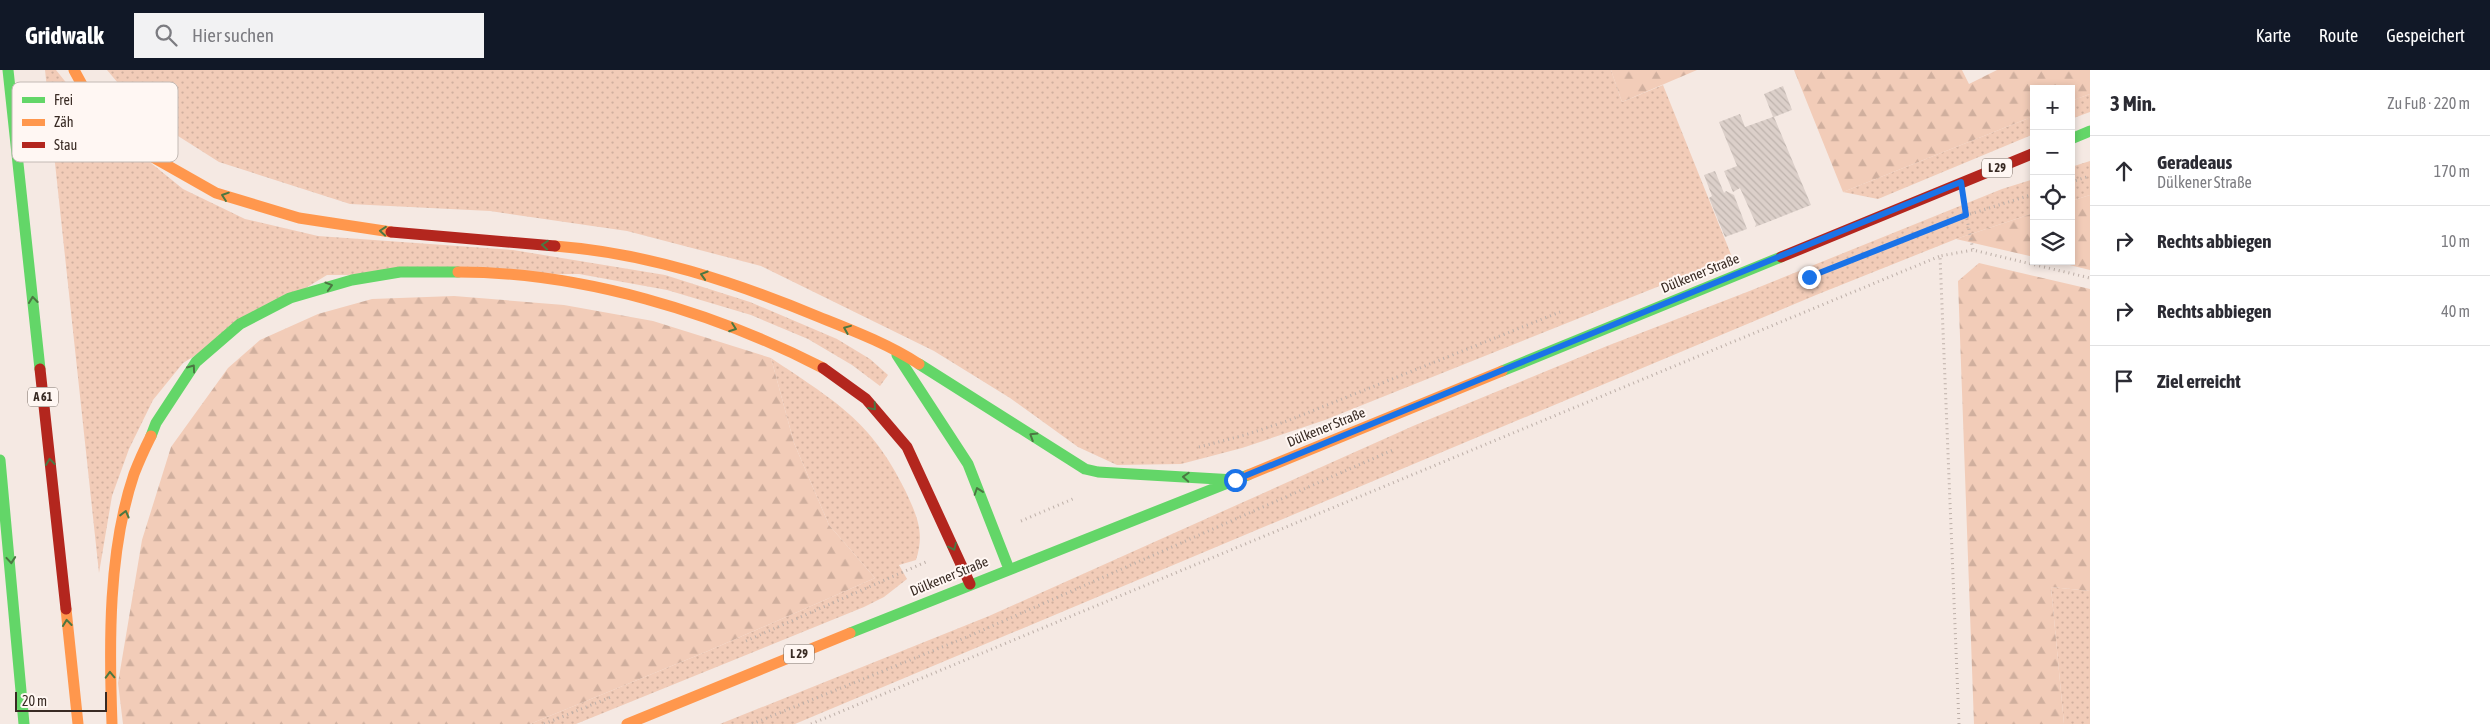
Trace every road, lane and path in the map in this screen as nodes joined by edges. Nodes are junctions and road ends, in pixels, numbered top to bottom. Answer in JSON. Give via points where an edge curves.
{"nodes":[{"id":1,"x":8,"y":70,"type":"edge"},
{"id":2,"x":74,"y":70,"type":"edge"},
{"id":3,"x":81,"y":82,"type":"edge"},
{"id":4,"x":12,"y":107,"type":"edge"},
{"id":5,"x":2090,"y":131,"type":"edge"},
{"id":6,"x":2075,"y":137,"type":"edge"},
{"id":7,"x":2030,"y":155,"type":"edge"},
{"id":8,"x":18,"y":162,"type":"edge"},
{"id":9,"x":161,"y":162,"type":"edge"},
{"id":10,"x":2090,"y":176,"type":"edge"},
{"id":11,"x":2075,"y":181,"type":"edge"},
{"id":12,"x":1961,"y":182,"type":"junction"},
{"id":13,"x":2030,"y":195,"type":"edge"},
{"id":14,"x":1966,"y":215,"type":"junction"},
{"id":15,"x":1957,"y":219,"type":"dead end"},
{"id":16,"x":1973,"y":250,"type":"junction"},
{"id":17,"x":1940,"y":256,"type":"junction"},
{"id":18,"x":2090,"y":278,"type":"edge"},
{"id":19,"x":1566,"y":310,"type":"dead end"},
{"id":20,"x":892,"y":347,"type":"junction"},
{"id":21,"x":1400,"y":447,"type":"dead end"},
{"id":22,"x":1191,"y":448,"type":"dead end"},
{"id":23,"x":0,"y":460,"type":"edge"},
{"id":24,"x":1098,"y":472,"type":"junction"},
{"id":25,"x":1235,"y":480,"type":"junction"},
{"id":26,"x":993,"y":533,"type":"junction"},
{"id":27,"x":955,"y":549,"type":"junction"},
{"id":28,"x":1009,"y":569,"type":"junction"},
{"id":29,"x":970,"y":584,"type":"junction"},
{"id":30,"x":742,"y":642,"type":"dead end"},
{"id":31,"x":615,"y":695,"type":"dead end"},
{"id":32,"x":24,"y":724,"type":"edge"},
{"id":33,"x":78,"y":724,"type":"edge"},
{"id":34,"x":112,"y":724,"type":"edge"},
{"id":35,"x":544,"y":724,"type":"edge"},
{"id":36,"x":627,"y":724,"type":"edge"},
{"id":37,"x":752,"y":724,"type":"edge"},
{"id":38,"x":811,"y":724,"type":"edge"},
{"id":39,"x":1959,"y":724,"type":"edge"}],
"edges":[{"from":4,"to":1,"type":"main road","number":"A 61","one_way":true},
{"from":3,"to":2,"type":"main road","one_way":true},
{"from":5,"to":6,"type":"main road"},
{"from":7,"to":12,"type":"main road","name":"Dülkener Straße","number":"L 29"},
{"from":33,"to":8,"type":"main road","number":"A 61","one_way":true},
{"from":20,"to":9,"type":"main road","one_way":true,"via":[[751,289],[676,267],[584,248],[376,231],[299,218],[216,193]]},
{"from":10,"to":11,"type":"path"},
{"from":12,"to":14,"type":"path"},
{"from":12,"to":25,"type":"main road","name":"Dülkener Straße","number":"L 29"},
{"from":13,"to":14,"type":"path"},
{"from":14,"to":15,"type":"path"},
{"from":14,"to":16,"type":"path"},
{"from":16,"to":17,"type":"path"},
{"from":16,"to":18,"type":"path"},
{"from":17,"to":38,"type":"path"},
{"from":17,"to":39,"type":"path"},
{"from":19,"to":22,"type":"path","via":[[1287,421]]},
{"from":24,"to":20,"type":"main road","one_way":true,"via":[[1085,469]]},
{"from":26,"to":20,"type":"main road","one_way":true,"via":[[968,464]]},
{"from":21,"to":37,"type":"path","via":[[967,637]]},
{"from":23,"to":32,"type":"main road","one_way":true},
{"from":25,"to":24,"type":"main road","one_way":true},
{"from":24,"to":26,"type":"path","via":[[1091,491]]},
{"from":25,"to":28,"type":"main road","name":"Dülkener Straße","number":"L 29"},
{"from":26,"to":28,"type":"main road"},
{"from":27,"to":29,"type":"main road"},
{"from":27,"to":30,"type":"path"},
{"from":34,"to":27,"type":"main road","one_way":true,"via":[[110,604],[120,531],[134,475],[156,423],[196,362],[240,324],[290,298],[352,280],[400,272],[476,272],[546,279],[654,300],[776,344],[827,370],[866,399],[907,447]]},
{"from":28,"to":29,"type":"main road","name":"Dülkener Straße","number":"L 29"},
{"from":29,"to":36,"type":"main road","name":"Dülkener Straße","number":"L 29"},
{"from":31,"to":35,"type":"path"}]}
